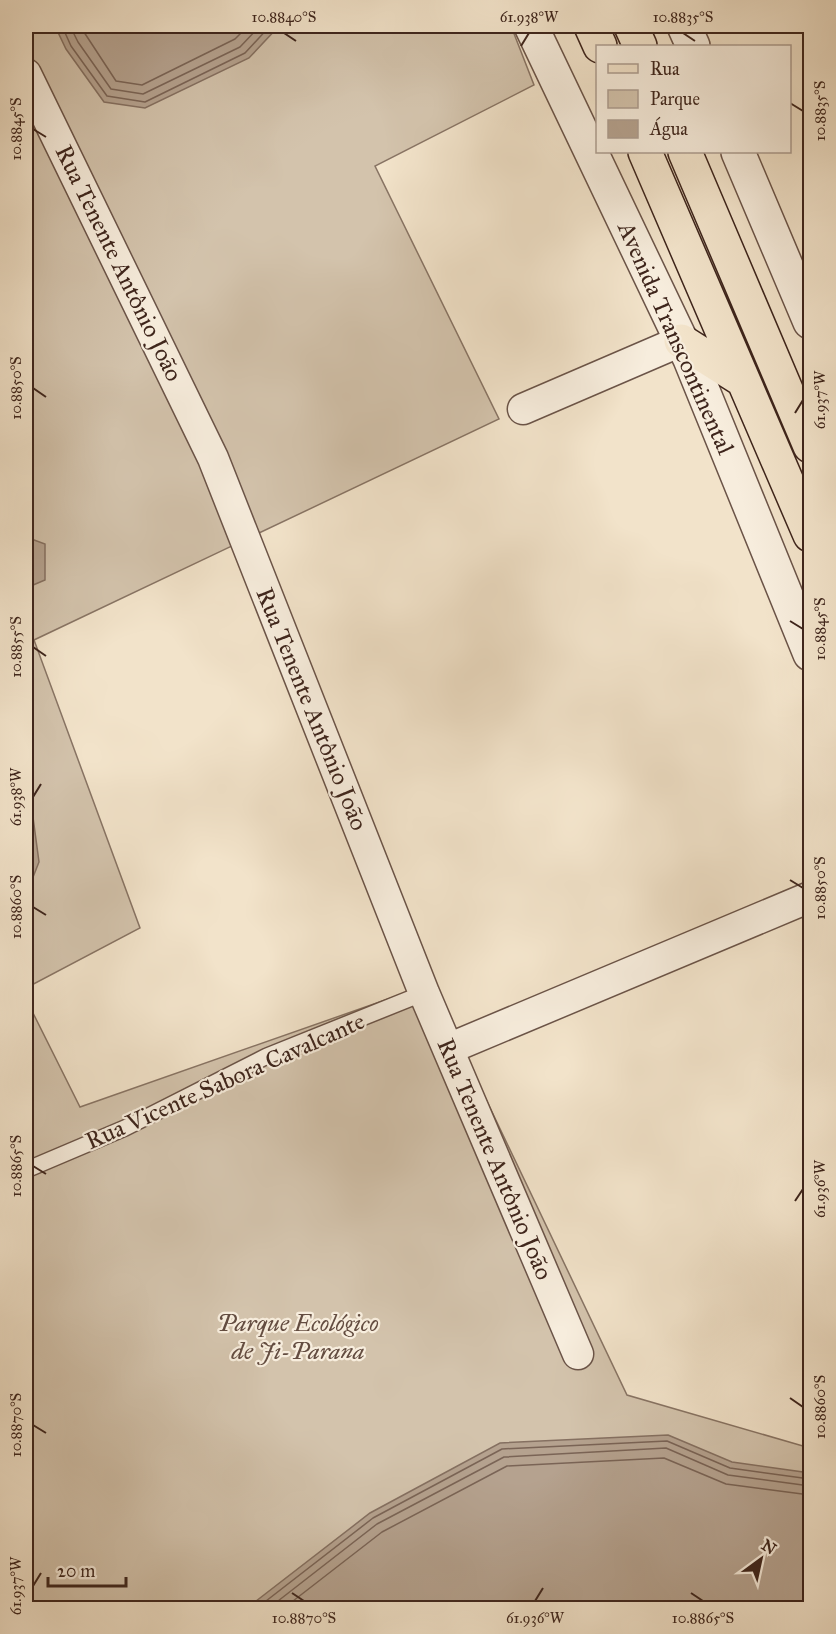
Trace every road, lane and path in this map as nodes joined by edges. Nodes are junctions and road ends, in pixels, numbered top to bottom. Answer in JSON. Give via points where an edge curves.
{"nodes":[{"id":1,"x":531,"y":26,"type":"edge"},
{"id":2,"x":591,"y":26,"type":"edge"},
{"id":3,"x":631,"y":26,"type":"edge"},
{"id":4,"x":684,"y":26,"type":"edge"},
{"id":5,"x":600,"y":45,"type":"edge"},
{"id":6,"x":640,"y":45,"type":"edge"},
{"id":7,"x":693,"y":45,"type":"edge"},
{"id":8,"x":26,"y":74,"type":"edge"},
{"id":9,"x":645,"y":153,"type":"edge"},
{"id":10,"x":685,"y":153,"type":"edge"},
{"id":11,"x":738,"y":153,"type":"edge"},
{"id":12,"x":808,"y":311,"type":"edge"},
{"id":13,"x":681,"y":340,"type":"junction"},
{"id":14,"x":741,"y":379,"type":"junction"},
{"id":15,"x":523,"y":409,"type":"dead end"},
{"id":16,"x":810,"y":446,"type":"edge"},
{"id":17,"x":810,"y":536,"type":"edge"},
{"id":18,"x":810,"y":654,"type":"edge"},
{"id":19,"x":810,"y":897,"type":"edge"},
{"id":20,"x":424,"y":993,"type":"junction"},
{"id":21,"x":448,"y":1049,"type":"junction"},
{"id":22,"x":26,"y":1170,"type":"edge"},
{"id":23,"x":578,"y":1354,"type":"dead end"}],
"edges":[{"from":1,"to":13,"type":"street","name":"Avenida Transcontinental"},
{"from":2,"to":5,"type":"main road"},
{"from":3,"to":6,"type":"main road"},
{"from":4,"to":7,"type":"street"},
{"from":8,"to":20,"type":"street","name":"Rua Tenente Antônio João","via":[[213,458]]},
{"from":9,"to":14,"type":"main road","name":"Avenida Transcontinental"},
{"from":10,"to":16,"type":"main road"},
{"from":11,"to":12,"type":"street"},
{"from":13,"to":14,"type":"main road"},
{"from":13,"to":15,"type":"street"},
{"from":13,"to":18,"type":"street","name":"Avenida Transcontinental"},
{"from":14,"to":17,"type":"main road","name":"Avenida Transcontinental"},
{"from":19,"to":21,"type":"street"},
{"from":20,"to":21,"type":"street","name":"Rua Tenente Antônio João"},
{"from":20,"to":22,"type":"lane","name":"Rua Vicente Sabora Cavalcante","via":[[267,1056],[124,1128]]},
{"from":21,"to":23,"type":"street","name":"Rua Tenente Antônio João"}]}
